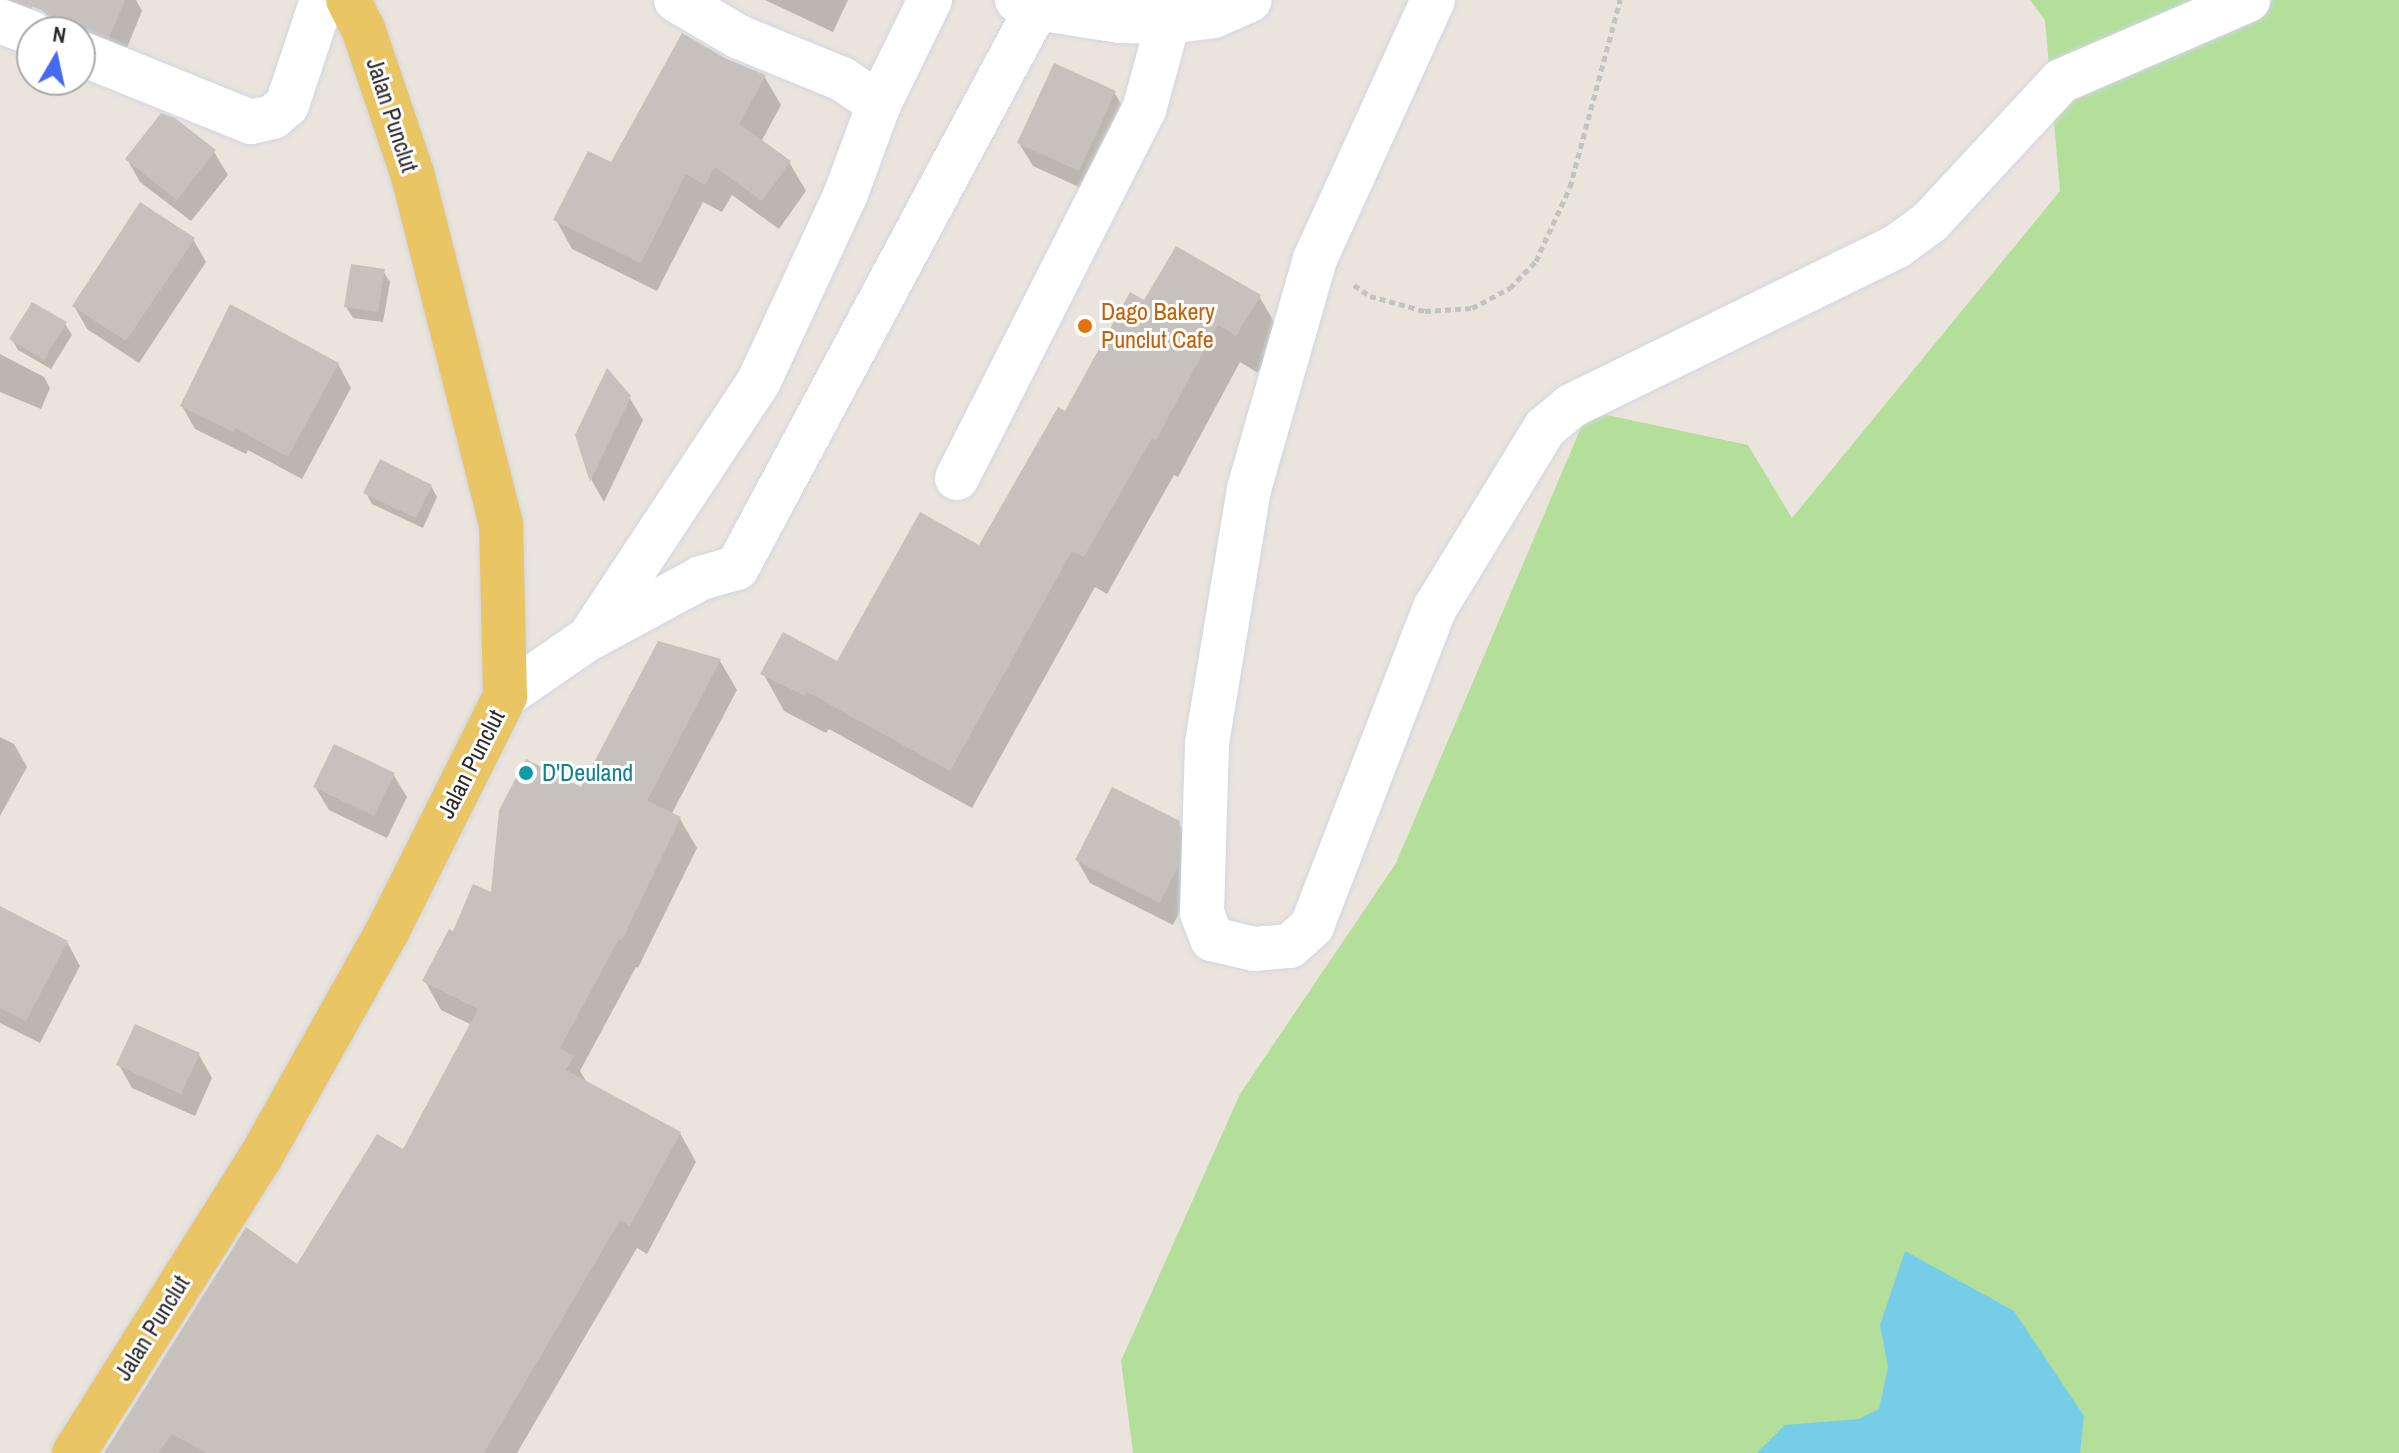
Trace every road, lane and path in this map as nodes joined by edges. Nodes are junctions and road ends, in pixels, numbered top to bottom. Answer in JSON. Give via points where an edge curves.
{"nodes":[{"id":1,"x":322,"y":0,"type":"edge"},
{"id":2,"x":348,"y":0,"type":"edge"},
{"id":3,"x":676,"y":0,"type":"edge"},
{"id":4,"x":1250,"y":0,"type":"edge"},
{"id":5,"x":1433,"y":0,"type":"edge"},
{"id":6,"x":1620,"y":0,"type":"edge"},
{"id":7,"x":2248,"y":0,"type":"edge"},
{"id":8,"x":1032,"y":3,"type":"edge"},
{"id":9,"x":918,"y":7,"type":"edge"},
{"id":10,"x":1168,"y":22,"type":"junction"},
{"id":11,"x":96,"y":59,"type":"edge"},
{"id":12,"x":879,"y":104,"type":"junction"},
{"id":13,"x":1315,"y":259,"type":"junction"},
{"id":14,"x":957,"y":478,"type":"dead end"},
{"id":15,"x":589,"y":638,"type":"junction"},
{"id":16,"x":505,"y":696,"type":"junction"},
{"id":17,"x":74,"y":1453,"type":"edge"}],
"edges":[{"from":1,"to":11,"type":"street","via":[[287,105],[273,117],[251,122]]},
{"from":2,"to":16,"type":"main road","name":"Jalan Punclut","via":[[364,31],[413,176],[501,524]]},
{"from":3,"to":12,"type":"street","via":[[739,37],[842,79]]},
{"from":4,"to":10,"type":"street","via":[[1214,16]]},
{"from":5,"to":13,"type":"street"},
{"from":6,"to":13,"type":"path","via":[[1570,187],[1536,261],[1510,288],[1472,308],[1425,311],[1370,296]]},
{"from":7,"to":13,"type":"street","via":[[2061,81],[1930,222],[1896,247],[1571,406],[1545,428],[1435,608],[1312,926],[1290,946],[1254,949],[1212,939],[1202,913],[1207,744],[1249,489]]},
{"from":8,"to":10,"type":"street","via":[[1120,21]]},
{"from":8,"to":15,"type":"street","via":[[737,568],[701,578]]},
{"from":9,"to":12,"type":"street"},
{"from":10,"to":14,"type":"street","via":[[1144,110]]},
{"from":12,"to":15,"type":"street","via":[[845,196],[759,381]]},
{"from":15,"to":16,"type":"street"},
{"from":16,"to":17,"type":"main road","name":"Jalan Punclut","via":[[387,932],[260,1158]]}]}
